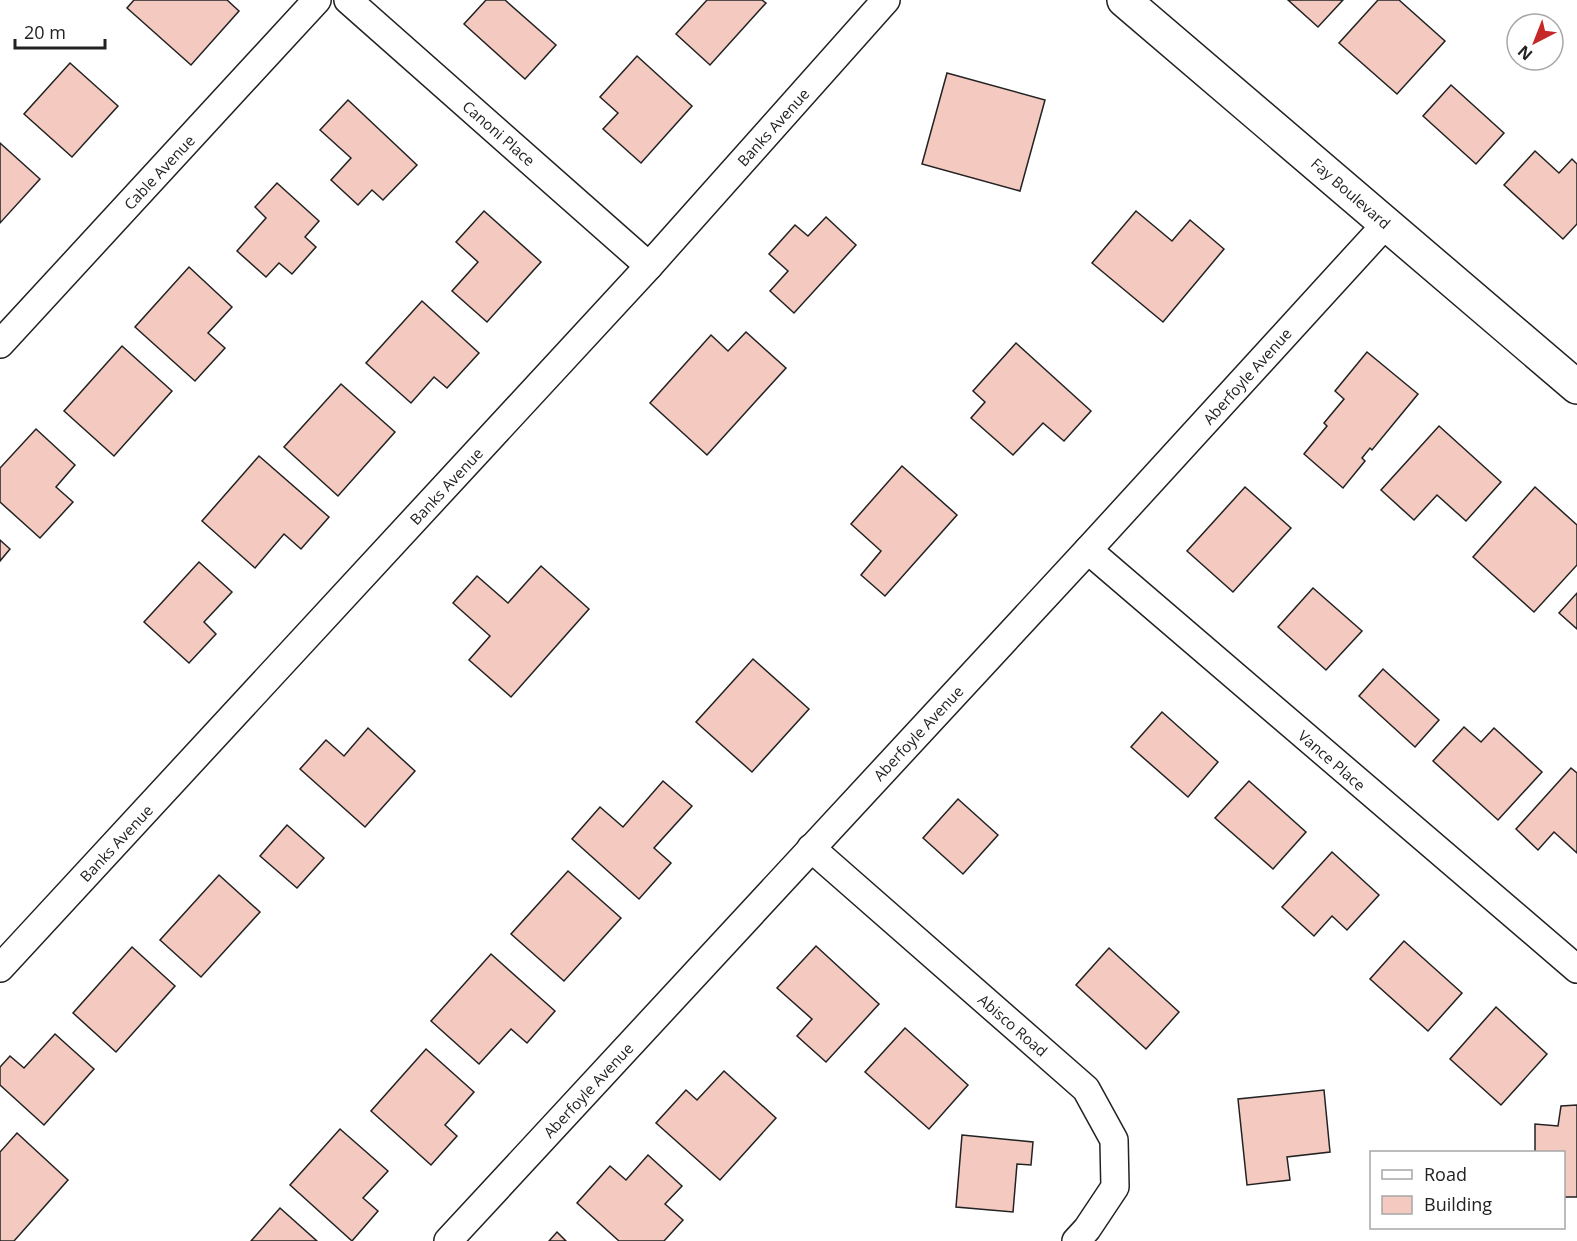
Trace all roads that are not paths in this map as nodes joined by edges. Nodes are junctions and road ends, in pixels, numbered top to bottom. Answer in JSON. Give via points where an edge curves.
{"nodes":[{"id":1,"x":317,"y":0,"type":"edge"},
{"id":2,"x":348,"y":0,"type":"edge"},
{"id":3,"x":886,"y":0,"type":"edge"},
{"id":4,"x":1124,"y":0,"type":"edge"},
{"id":5,"x":1386,"y":224,"type":"junction"},
{"id":6,"x":649,"y":266,"type":"junction"},
{"id":7,"x":0,"y":344,"type":"edge"},
{"id":8,"x":1577,"y":387,"type":"edge"},
{"id":9,"x":1088,"y":550,"type":"junction"},
{"id":10,"x":811,"y":848,"type":"junction"},
{"id":11,"x":0,"y":968,"type":"edge"},
{"id":12,"x":1577,"y":969,"type":"edge"},
{"id":13,"x":448,"y":1241,"type":"edge"},
{"id":14,"x":1076,"y":1241,"type":"edge"}],
"edges":[{"from":1,"to":7,"type":"street","name":"Cable Avenue"},
{"from":2,"to":6,"type":"street","name":"Canoni Place"},
{"from":3,"to":6,"type":"street","name":"Banks Avenue"},
{"from":4,"to":5,"type":"street","name":"Fay Boulevard"},
{"from":5,"to":8,"type":"street","name":"Fay Boulevard"},
{"from":5,"to":9,"type":"street","name":"Aberfoyle Avenue"},
{"from":6,"to":11,"type":"street","name":"Banks Avenue"},
{"from":9,"to":10,"type":"street","name":"Aberfoyle Avenue"},
{"from":9,"to":12,"type":"street","name":"Vance Place"},
{"from":10,"to":13,"type":"street","name":"Aberfoyle Avenue"},
{"from":10,"to":14,"type":"street","name":"Abisco Road","via":[[1086,1089],[1114,1140],[1115,1187]]}]}
